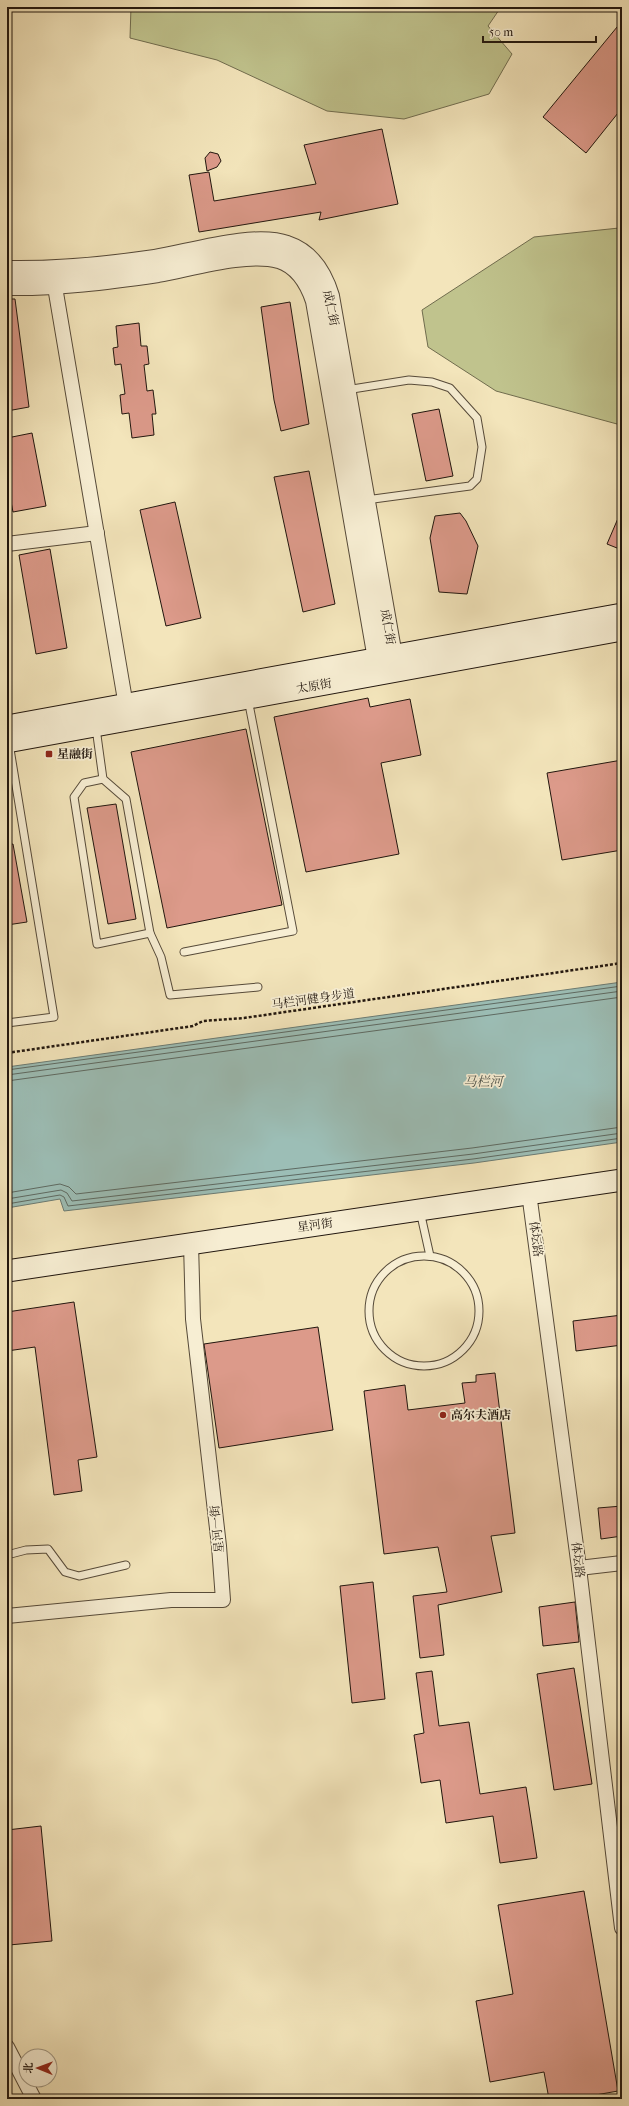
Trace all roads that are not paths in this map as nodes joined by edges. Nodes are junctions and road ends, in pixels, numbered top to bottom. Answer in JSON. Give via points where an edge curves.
{"nodes":[{"id":1,"x":7,"y":270,"type":"edge"},
{"id":2,"x":54,"y":276,"type":"junction"},
{"id":3,"x":7,"y":286,"type":"edge"},
{"id":4,"x":339,"y":391,"type":"junction"},
{"id":5,"x":366,"y":500,"type":"junction"},
{"id":6,"x":97,"y":533,"type":"junction"},
{"id":7,"x":7,"y":544,"type":"edge"},
{"id":8,"x":622,"y":614,"type":"edge"},
{"id":9,"x":622,"y":630,"type":"edge"},
{"id":10,"x":386,"y":662,"type":"junction"},
{"id":11,"x":246,"y":690,"type":"junction"},
{"id":12,"x":127,"y":712,"type":"junction"},
{"id":13,"x":94,"y":718,"type":"junction"},
{"id":14,"x":7,"y":735,"type":"edge"},
{"id":15,"x":103,"y":779,"type":"junction"},
{"id":16,"x":150,"y":933,"type":"junction"},
{"id":17,"x":184,"y":952,"type":"dead end"},
{"id":18,"x":258,"y":987,"type":"dead end"},
{"id":19,"x":7,"y":1023,"type":"edge"},
{"id":20,"x":622,"y":1180,"type":"edge"},
{"id":21,"x":530,"y":1193,"type":"junction"},
{"id":22,"x":420,"y":1210,"type":"junction"},
{"id":23,"x":191,"y":1243,"type":"junction"},
{"id":24,"x":430,"y":1256,"type":"junction"},
{"id":25,"x":7,"y":1271,"type":"edge"},
{"id":26,"x":7,"y":1555,"type":"edge"},
{"id":27,"x":622,"y":1563,"type":"edge"},
{"id":28,"x":126,"y":1565,"type":"dead end"},
{"id":29,"x":579,"y":1568,"type":"junction"},
{"id":30,"x":7,"y":1616,"type":"edge"},
{"id":31,"x":622,"y":1928,"type":"edge"},
{"id":32,"x":7,"y":2047,"type":"edge"},
{"id":33,"x":34,"y":2099,"type":"edge"}],
"edges":[{"from":1,"to":2,"type":"street","name":"成仁街"},
{"from":2,"to":3,"type":"street","name":"成仁街"},
{"from":2,"to":4,"type":"street","name":"成仁街","via":[[158,273],[262,256],[280,259],[295,268],[312,290]]},
{"from":2,"to":6,"type":"street"},
{"from":4,"to":5,"type":"street","name":"成仁街"},
{"from":4,"to":5,"type":"lane","via":[[409,380],[432,382],[450,388],[477,418],[482,447],[477,479],[470,486]]},
{"from":4,"to":10,"type":"street","name":"成仁街"},
{"from":5,"to":10,"type":"street","name":"成仁街"},
{"from":6,"to":7,"type":"street"},
{"from":6,"to":12,"type":"street"},
{"from":8,"to":10,"type":"main road","name":"太原街"},
{"from":9,"to":10,"type":"main road","name":"太原街"},
{"from":10,"to":11,"type":"main road","name":"太原街"},
{"from":11,"to":12,"type":"main road","name":"太原街"},
{"from":11,"to":17,"type":"lane","via":[[294,931]]},
{"from":12,"to":13,"type":"main road","name":"太原街"},
{"from":13,"to":14,"type":"main road","name":"太原街"},
{"from":13,"to":15,"type":"lane"},
{"from":14,"to":19,"type":"lane","via":[[54,1017]]},
{"from":15,"to":16,"type":"lane","via":[[126,799]]},
{"from":15,"to":16,"type":"lane","via":[[84,783],[74,797],[97,944]]},
{"from":16,"to":18,"type":"lane","via":[[161,958],[170,995]]},
{"from":20,"to":21,"type":"main road","name":"星河街"},
{"from":21,"to":22,"type":"main road","name":"星河街"},
{"from":21,"to":29,"type":"street","name":"体坛路"},
{"from":22,"to":23,"type":"main road","name":"星河街"},
{"from":22,"to":24,"type":"lane"},
{"from":23,"to":25,"type":"main road","name":"星河街"},
{"from":23,"to":30,"type":"street","name":"星河一街","via":[[193,1319],[223,1600],[171,1600]]},
{"from":24,"to":24,"type":"lane","via":[[448,1261],[463,1272],[473,1286],[478,1304],[478,1322],[471,1340],[459,1353],[443,1362],[425,1366],[408,1364],[391,1356],[379,1342],[371,1326],[369,1308],[372,1290],[382,1275],[396,1263]]},
{"from":26,"to":28,"type":"lane","via":[[26,1550],[48,1549],[65,1572],[80,1576]]},
{"from":27,"to":29,"type":"street"},
{"from":29,"to":31,"type":"street","name":"体坛路"},
{"from":32,"to":33,"type":"street"}]}
